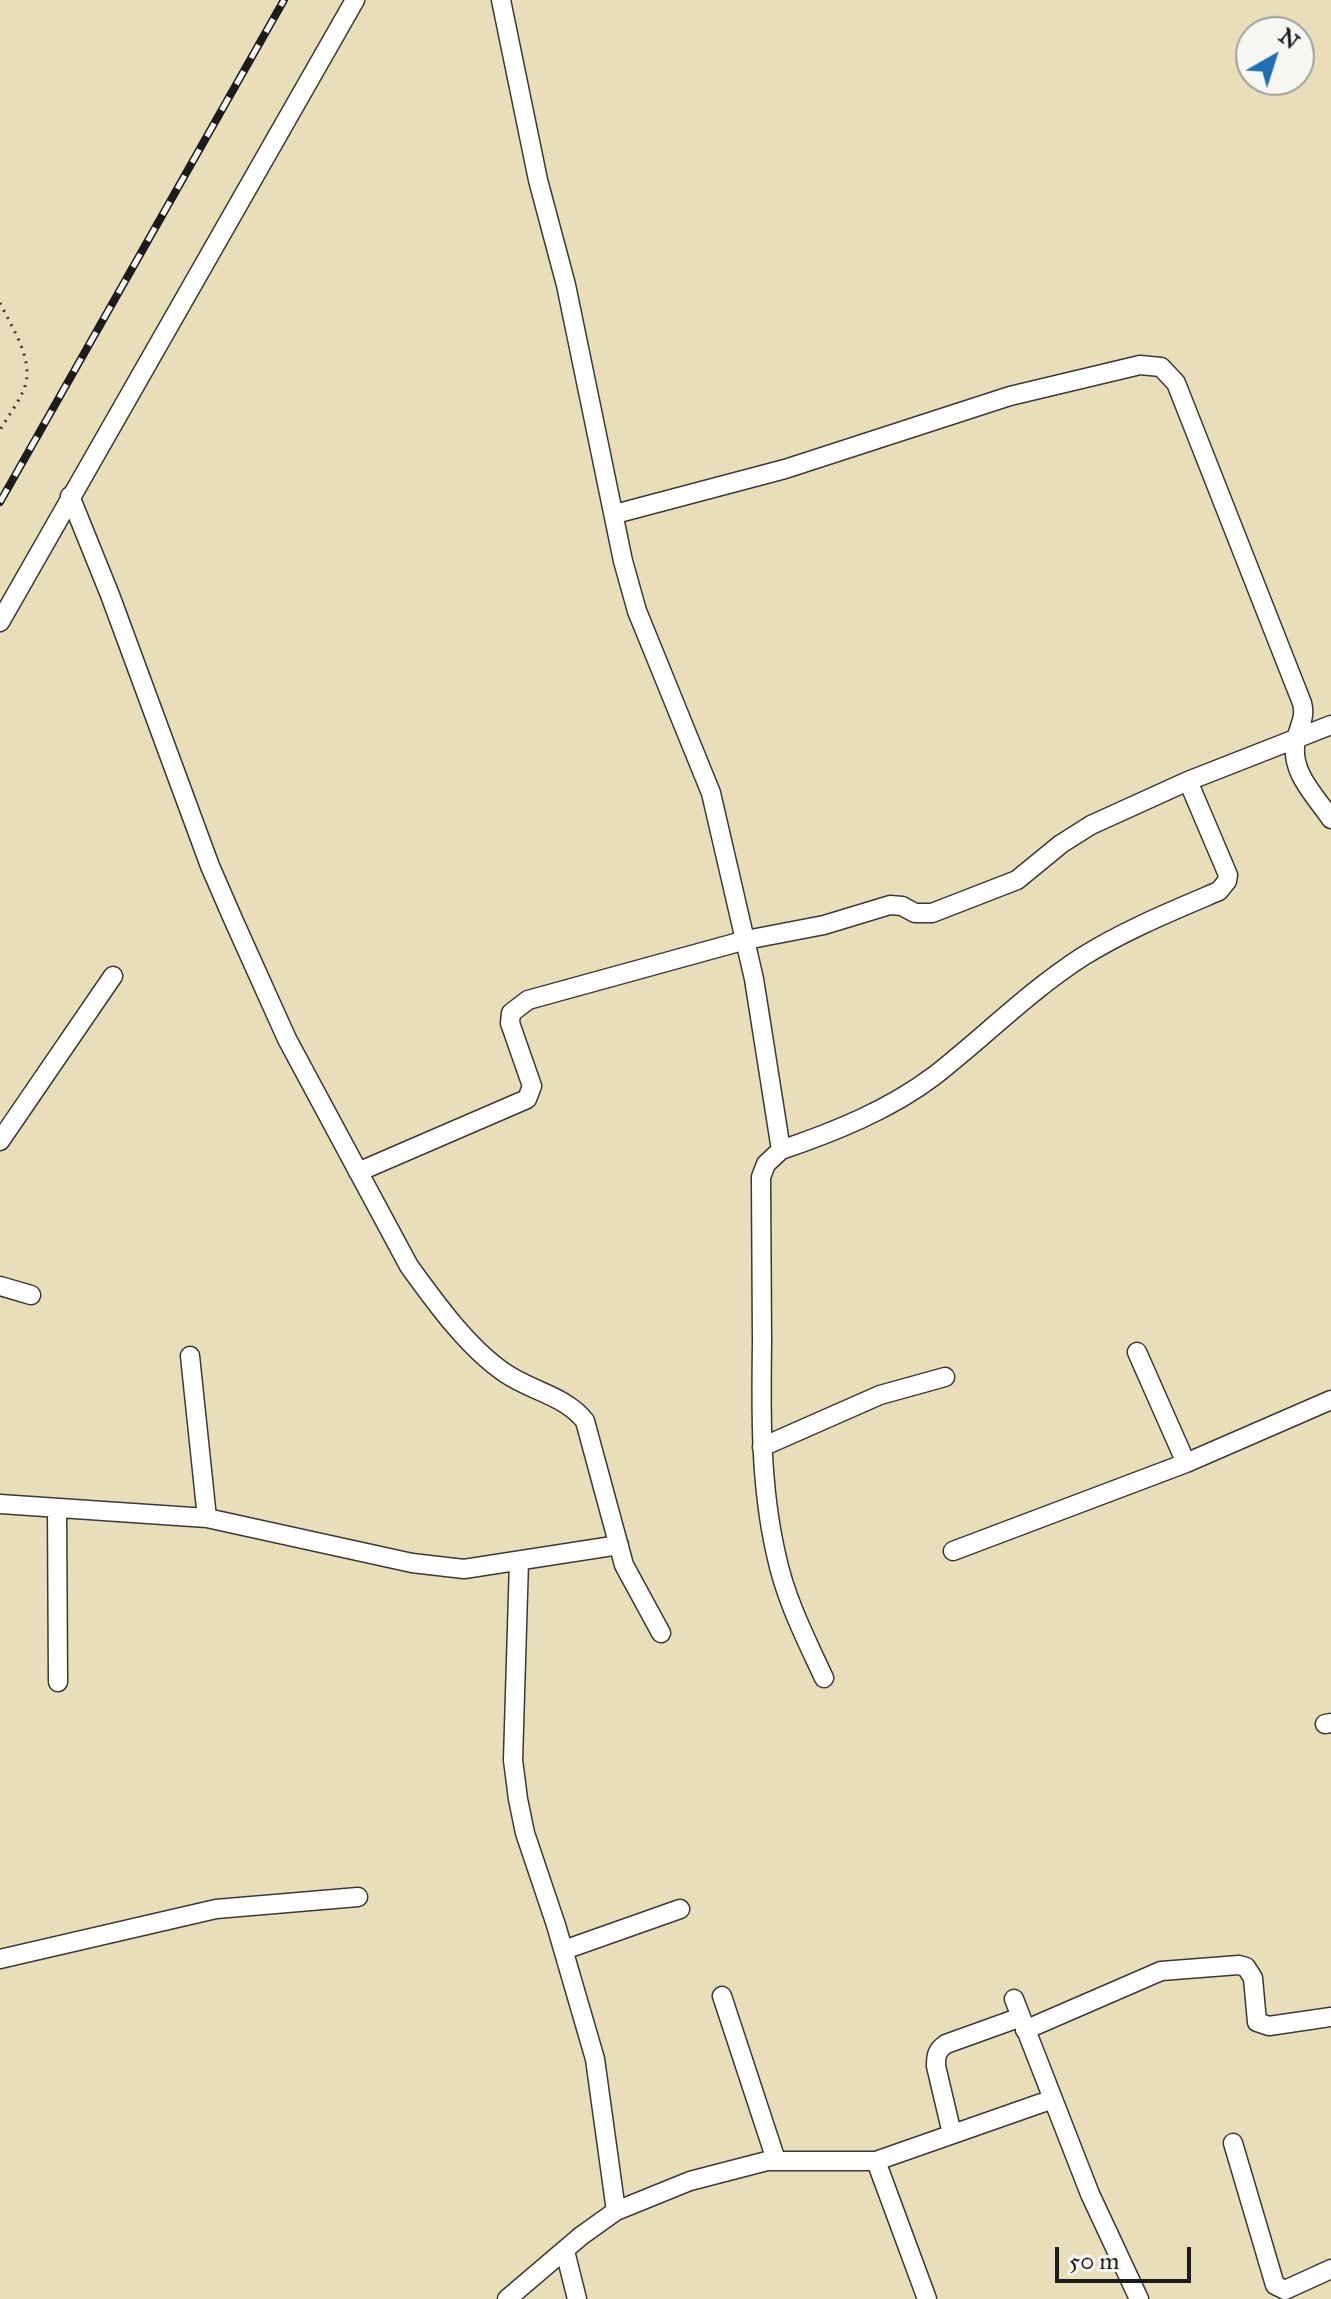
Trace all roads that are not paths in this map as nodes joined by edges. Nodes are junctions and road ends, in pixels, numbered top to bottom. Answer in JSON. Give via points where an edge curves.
{"nodes":[{"id":1,"x":355,"y":0,"type":"edge"},
{"id":2,"x":501,"y":0,"type":"edge"},
{"id":3,"x":70,"y":496,"type":"junction"},
{"id":4,"x":615,"y":514,"type":"junction"},
{"id":5,"x":0,"y":622,"type":"edge"},
{"id":6,"x":1331,"y":725,"type":"edge"},
{"id":7,"x":1296,"y":739,"type":"junction"},
{"id":8,"x":1188,"y":781,"type":"junction"},
{"id":9,"x":1331,"y":819,"type":"edge"},
{"id":10,"x":746,"y":940,"type":"junction"},
{"id":11,"x":113,"y":976,"type":"dead end"},
{"id":12,"x":0,"y":1141,"type":"edge"},
{"id":13,"x":781,"y":1150,"type":"junction"},
{"id":14,"x":358,"y":1172,"type":"junction"},
{"id":15,"x":0,"y":1286,"type":"edge"},
{"id":16,"x":31,"y":1295,"type":"dead end"},
{"id":17,"x":1137,"y":1352,"type":"dead end"},
{"id":18,"x":190,"y":1356,"type":"dead end"},
{"id":19,"x":945,"y":1377,"type":"dead end"},
{"id":20,"x":1331,"y":1400,"type":"edge"},
{"id":21,"x":762,"y":1447,"type":"junction"},
{"id":22,"x":1186,"y":1463,"type":"junction"},
{"id":23,"x":0,"y":1504,"type":"edge"},
{"id":24,"x":57,"y":1508,"type":"junction"},
{"id":25,"x":207,"y":1518,"type":"junction"},
{"id":26,"x":619,"y":1545,"type":"junction"},
{"id":27,"x":953,"y":1551,"type":"dead end"},
{"id":28,"x":519,"y":1561,"type":"junction"},
{"id":29,"x":661,"y":1633,"type":"dead end"},
{"id":30,"x":824,"y":1678,"type":"dead end"},
{"id":31,"x":58,"y":1682,"type":"dead end"},
{"id":32,"x":358,"y":1897,"type":"dead end"},
{"id":33,"x":680,"y":1909,"type":"dead end"},
{"id":34,"x":564,"y":1950,"type":"junction"},
{"id":35,"x":0,"y":1959,"type":"edge"},
{"id":36,"x":722,"y":1996,"type":"dead end"},
{"id":37,"x":1020,"y":2016,"type":"junction"},
{"id":38,"x":1331,"y":2017,"type":"edge"},
{"id":39,"x":1053,"y":2099,"type":"junction"},
{"id":40,"x":952,"y":2134,"type":"junction"},
{"id":41,"x":1233,"y":2143,"type":"dead end"},
{"id":42,"x":776,"y":2160,"type":"junction"},
{"id":43,"x":876,"y":2161,"type":"junction"},
{"id":44,"x":616,"y":2211,"type":"junction"},
{"id":45,"x":565,"y":2251,"type":"junction"},
{"id":46,"x":1331,"y":2269,"type":"edge"},
{"id":47,"x":507,"y":2299,"type":"edge"},
{"id":48,"x":577,"y":2299,"type":"edge"},
{"id":49,"x":927,"y":2299,"type":"edge"},
{"id":50,"x":1139,"y":2299,"type":"edge"}],
"edges":[{"from":1,"to":3,"type":"street"},
{"from":2,"to":4,"type":"street"},
{"from":3,"to":5,"type":"street"},
{"from":3,"to":14,"type":"street","via":[[210,866],[287,1039]]},
{"from":4,"to":7,"type":"street","via":[[785,469],[1010,396],[1140,365],[1161,367],[1176,383],[1302,703],[1304,719]]},
{"from":4,"to":10,"type":"street","via":[[637,611],[708,783]]},
{"from":6,"to":7,"type":"street"},
{"from":7,"to":8,"type":"street"},
{"from":7,"to":9,"type":"street","via":[[1298,771]]},
{"from":8,"to":10,"type":"street","via":[[1073,835],[1017,880],[932,913],[890,905]]},
{"from":8,"to":13,"type":"street","via":[[1228,875],[1219,891],[1082,957],[909,1092],[851,1124]]},
{"from":10,"to":13,"type":"street"},
{"from":10,"to":14,"type":"street","via":[[517,1006],[510,1023],[532,1086],[527,1099]]},
{"from":11,"to":12,"type":"street"},
{"from":13,"to":21,"type":"street","via":[[761,1177]]},
{"from":14,"to":26,"type":"street","via":[[409,1266],[472,1344],[506,1374],[572,1407],[585,1421]]},
{"from":15,"to":16,"type":"street"},
{"from":17,"to":22,"type":"street"},
{"from":18,"to":25,"type":"street"},
{"from":19,"to":21,"type":"street","via":[[880,1395]]},
{"from":20,"to":22,"type":"street"},
{"from":21,"to":30,"type":"street","via":[[779,1566],[789,1602]]},
{"from":22,"to":27,"type":"street"},
{"from":23,"to":24,"type":"street"},
{"from":24,"to":25,"type":"street"},
{"from":24,"to":31,"type":"street"},
{"from":25,"to":28,"type":"street","via":[[433,1566],[464,1569]]},
{"from":26,"to":28,"type":"street"},
{"from":26,"to":29,"type":"street","via":[[630,1579]]},
{"from":28,"to":34,"type":"street","via":[[513,1747],[518,1799]]},
{"from":32,"to":35,"type":"street","via":[[216,1909]]},
{"from":33,"to":34,"type":"street"},
{"from":34,"to":44,"type":"street","via":[[595,2059]]},
{"from":36,"to":42,"type":"street"},
{"from":37,"to":38,"type":"street","via":[[1161,1971],[1239,1965],[1251,1971],[1255,2018],[1261,2025]]},
{"from":37,"to":39,"type":"street"},
{"from":37,"to":40,"type":"street","via":[[939,2048],[936,2066]]},
{"from":39,"to":40,"type":"street"},
{"from":39,"to":50,"type":"street"},
{"from":40,"to":43,"type":"street"},
{"from":41,"to":46,"type":"street","via":[[1275,2285],[1285,2290]]},
{"from":42,"to":43,"type":"street"},
{"from":42,"to":44,"type":"street","via":[[711,2174]]},
{"from":43,"to":49,"type":"street"},
{"from":44,"to":45,"type":"street"},
{"from":45,"to":47,"type":"street"},
{"from":45,"to":48,"type":"street"}]}
